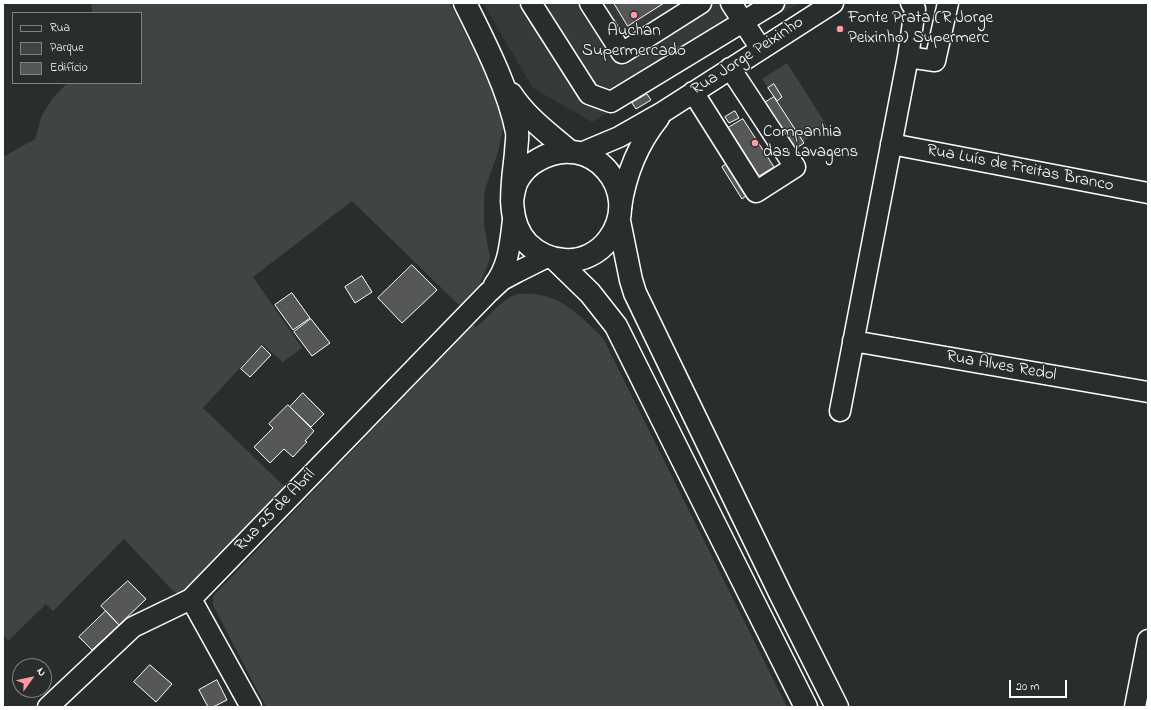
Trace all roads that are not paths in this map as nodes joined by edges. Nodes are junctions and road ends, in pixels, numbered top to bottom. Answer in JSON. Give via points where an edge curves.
{"nodes":[{"id":1,"x":531,"y":3,"type":"edge"},
{"id":2,"x":590,"y":3,"type":"edge"},
{"id":3,"x":701,"y":3,"type":"edge"},
{"id":4,"x":731,"y":3,"type":"edge"},
{"id":5,"x":774,"y":3,"type":"edge"},
{"id":6,"x":833,"y":3,"type":"edge"},
{"id":7,"x":912,"y":3,"type":"edge"},
{"id":8,"x":948,"y":3,"type":"edge"},
{"id":9,"x":469,"y":4,"type":"edge"},
{"id":10,"x":743,"y":23,"type":"junction"},
{"id":11,"x":761,"y":49,"type":"junction"},
{"id":12,"x":908,"y":57,"type":"junction"},
{"id":13,"x":730,"y":68,"type":"junction"},
{"id":14,"x":501,"y":80,"type":"junction"},
{"id":15,"x":693,"y":92,"type":"junction"},
{"id":16,"x":664,"y":112,"type":"junction"},
{"id":17,"x":891,"y":144,"type":"junction"},
{"id":18,"x":575,"y":152,"type":"junction"},
{"id":19,"x":1148,"y":193,"type":"edge"},
{"id":20,"x":512,"y":210,"type":"junction"},
{"id":21,"x":620,"y":215,"type":"junction"},
{"id":22,"x":551,"y":258,"type":"junction"},
{"id":23,"x":488,"y":293,"type":"junction"},
{"id":24,"x":853,"y":341,"type":"junction"},
{"id":25,"x":1148,"y":392,"type":"edge"},
{"id":26,"x":840,"y":411,"type":"dead end"},
{"id":27,"x":191,"y":599,"type":"junction"},
{"id":28,"x":1148,"y":640,"type":"edge"},
{"id":29,"x":48,"y":707,"type":"edge"},
{"id":30,"x":251,"y":707,"type":"edge"},
{"id":31,"x":806,"y":707,"type":"edge"},
{"id":32,"x":838,"y":707,"type":"edge"},
{"id":33,"x":1135,"y":707,"type":"edge"}],
"edges":[{"from":1,"to":10,"type":"street","via":[[589,94],[611,102]]},
{"from":2,"to":3,"type":"street","via":[[622,53]]},
{"from":4,"to":10,"type":"street"},
{"from":5,"to":10,"type":"street"},
{"from":6,"to":11,"type":"street","name":"Rua Jorge Peixinho"},
{"from":7,"to":12,"type":"street","via":[[915,9]]},
{"from":8,"to":12,"type":"street","via":[[935,60]]},
{"from":9,"to":14,"type":"main road"},
{"from":10,"to":11,"type":"street"},
{"from":11,"to":13,"type":"street","name":"Rua Jorge Peixinho"},
{"from":12,"to":17,"type":"street"},
{"from":13,"to":15,"type":"street","name":"Rua Jorge Peixinho"},
{"from":13,"to":15,"type":"street","via":[[795,167],[756,192]]},
{"from":14,"to":18,"type":"main road","via":[[518,106]]},
{"from":14,"to":20,"type":"main road","via":[[517,134]]},
{"from":15,"to":16,"type":"street","name":"Rua Jorge Peixinho"},
{"from":16,"to":18,"type":"street","via":[[619,137]]},
{"from":16,"to":21,"type":"street","via":[[640,145],[623,191]]},
{"from":17,"to":19,"type":"street","name":"Rua Luís de Freitas Branco"},
{"from":17,"to":24,"type":"street"},
{"from":18,"to":20,"type":"main road","via":[[548,154],[530,164],[517,181]]},
{"from":18,"to":21,"type":"main road","via":[[598,161],[611,174],[619,191]]},
{"from":20,"to":22,"type":"main road","via":[[520,236],[532,248]]},
{"from":20,"to":23,"type":"street","via":[[508,255],[502,275]]},
{"from":21,"to":22,"type":"main road","via":[[606,244],[595,252],[576,259]]},
{"from":21,"to":32,"type":"main road","via":[[635,293]]},
{"from":22,"to":23,"type":"street","via":[[502,280]]},
{"from":22,"to":31,"type":"main road","via":[[590,293],[616,326]]},
{"from":23,"to":27,"type":"street","name":"Rua 25 de Abril"},
{"from":24,"to":25,"type":"street","name":"Rua Alves Redol"},
{"from":24,"to":26,"type":"street"},
{"from":27,"to":29,"type":"street","name":"Rua 25 de Abril","via":[[133,627]]},
{"from":27,"to":30,"type":"street"},
{"from":28,"to":33,"type":"street"}]}
